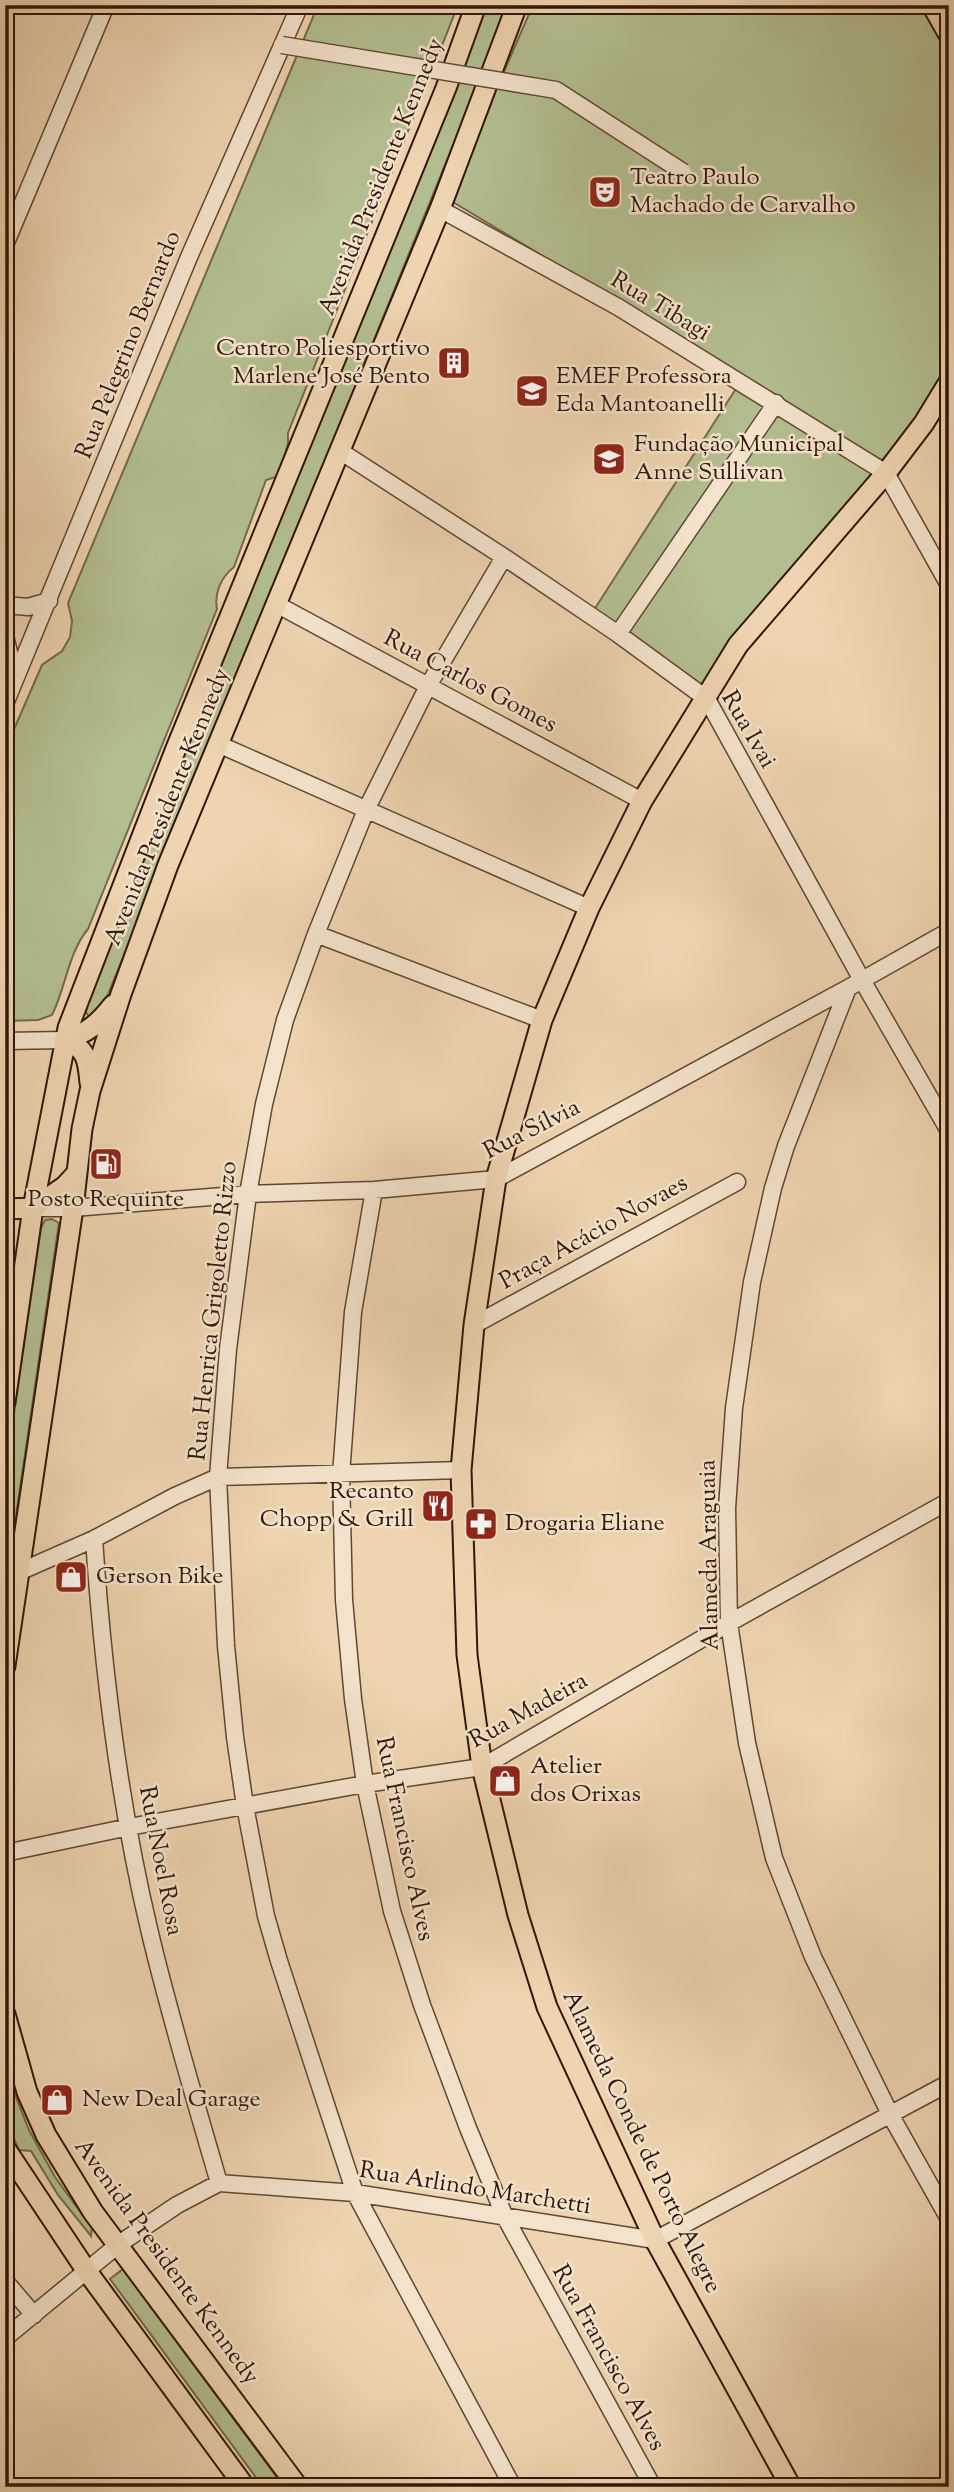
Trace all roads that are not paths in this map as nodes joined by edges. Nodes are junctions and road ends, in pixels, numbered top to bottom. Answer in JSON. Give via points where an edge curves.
{"nodes":[{"id":1,"x":106,"y":5,"type":"edge"},
{"id":2,"x":289,"y":5,"type":"edge"},
{"id":3,"x":300,"y":5,"type":"edge"},
{"id":4,"x":476,"y":5,"type":"edge"},
{"id":5,"x":932,"y":5,"type":"edge"},
{"id":6,"x":513,"y":6,"type":"edge"},
{"id":7,"x":292,"y":22,"type":"junction"},
{"id":8,"x":949,"y":35,"type":"edge"},
{"id":9,"x":282,"y":46,"type":"junction"},
{"id":10,"x":683,"y":172,"type":"dead end"},
{"id":11,"x":440,"y":209,"type":"junction"},
{"id":12,"x":5,"y":245,"type":"edge"},
{"id":13,"x":949,"y":382,"type":"edge"},
{"id":14,"x":776,"y":403,"type":"junction"},
{"id":15,"x":340,"y":451,"type":"junction"},
{"id":16,"x":886,"y":473,"type":"junction"},
{"id":17,"x":504,"y":557,"type":"junction"},
{"id":18,"x":949,"y":585,"type":"edge"},
{"id":19,"x":49,"y":601,"type":"junction"},
{"id":20,"x":276,"y":604,"type":"junction"},
{"id":21,"x":5,"y":605,"type":"edge"},
{"id":22,"x":618,"y":634,"type":"junction"},
{"id":23,"x":5,"y":636,"type":"edge"},
{"id":24,"x":15,"y":677,"type":"junction"},
{"id":25,"x":428,"y":686,"type":"junction"},
{"id":26,"x":706,"y":699,"type":"junction"},
{"id":27,"x":5,"y":704,"type":"edge"},
{"id":28,"x":218,"y":744,"type":"junction"},
{"id":29,"x":642,"y":801,"type":"junction"},
{"id":30,"x":366,"y":810,"type":"junction"},
{"id":31,"x":589,"y":908,"type":"junction"},
{"id":32,"x":949,"y":931,"type":"edge"},
{"id":33,"x":316,"y":934,"type":"junction"},
{"id":34,"x":855,"y":984,"type":"junction"},
{"id":35,"x":121,"y":994,"type":"junction"},
{"id":36,"x":542,"y":1020,"type":"junction"},
{"id":37,"x":64,"y":1040,"type":"junction"},
{"id":38,"x":5,"y":1041,"type":"edge"},
{"id":39,"x":90,"y":1091,"type":"junction"},
{"id":40,"x":949,"y":1131,"type":"edge"},
{"id":41,"x":76,"y":1174,"type":"junction"},
{"id":42,"x":496,"y":1179,"type":"junction"},
{"id":43,"x":737,"y":1181,"type":"dead end"},
{"id":44,"x":374,"y":1190,"type":"junction"},
{"id":45,"x":248,"y":1194,"type":"junction"},
{"id":46,"x":33,"y":1208,"type":"junction"},
{"id":47,"x":73,"y":1208,"type":"junction"},
{"id":48,"x":5,"y":1209,"type":"edge"},
{"id":49,"x":474,"y":1325,"type":"junction"},
{"id":50,"x":5,"y":1402,"type":"edge"},
{"id":51,"x":461,"y":1470,"type":"junction"},
{"id":52,"x":341,"y":1475,"type":"junction"},
{"id":53,"x":218,"y":1477,"type":"junction"},
{"id":54,"x":949,"y":1501,"type":"edge"},
{"id":55,"x":94,"y":1539,"type":"junction"},
{"id":56,"x":19,"y":1572,"type":"junction"},
{"id":57,"x":729,"y":1623,"type":"junction"},
{"id":58,"x":5,"y":1665,"type":"edge"},
{"id":59,"x":482,"y":1767,"type":"junction"},
{"id":60,"x":365,"y":1784,"type":"junction"},
{"id":61,"x":245,"y":1807,"type":"junction"},
{"id":62,"x":129,"y":1828,"type":"junction"},
{"id":63,"x":5,"y":1853,"type":"edge"},
{"id":64,"x":5,"y":2014,"type":"edge"},
{"id":65,"x":949,"y":2083,"type":"edge"},
{"id":66,"x":891,"y":2116,"type":"junction"},
{"id":67,"x":5,"y":2148,"type":"edge"},
{"id":68,"x":219,"y":2183,"type":"junction"},
{"id":69,"x":355,"y":2193,"type":"junction"},
{"id":70,"x":505,"y":2217,"type":"junction"},
{"id":71,"x":949,"y":2219,"type":"edge"},
{"id":72,"x":655,"y":2240,"type":"junction"},
{"id":73,"x":119,"y":2244,"type":"junction"},
{"id":74,"x":86,"y":2270,"type":"junction"},
{"id":75,"x":5,"y":2281,"type":"edge"},
{"id":76,"x":34,"y":2315,"type":"junction"},
{"id":77,"x":5,"y":2338,"type":"edge"},
{"id":78,"x":787,"y":2485,"type":"edge"},
{"id":79,"x":245,"y":2487,"type":"edge"},
{"id":80,"x":298,"y":2487,"type":"edge"},
{"id":81,"x":513,"y":2487,"type":"edge"},
{"id":82,"x":653,"y":2487,"type":"edge"}],
"edges":[{"from":1,"to":12,"type":"street"},
{"from":2,"to":7,"type":"street"},
{"from":3,"to":7,"type":"street","name":"Rua Pelegrino Bernardo"},
{"from":4,"to":37,"type":"main road","name":"Avenida Presidente Kennedy","via":[[175,751]]},
{"from":5,"to":8,"type":"main road"},
{"from":6,"to":11,"type":"main road","name":"Avenida Presidente Kennedy"},
{"from":7,"to":9,"type":"street","name":"Rua Pelegrino Bernardo"},
{"from":9,"to":10,"type":"street","bridge":true,"via":[[556,90]]},
{"from":9,"to":19,"type":"street","name":"Rua Pelegrino Bernardo","via":[[189,257]]},
{"from":11,"to":14,"type":"street","name":"Rua Tibagi","via":[[614,304]]},
{"from":11,"to":15,"type":"main road","name":"Avenida Presidente Kennedy"},
{"from":13,"to":16,"type":"main road","name":"Alameda Conde de Porto Alegre"},
{"from":14,"to":16,"type":"street","name":"Rua Tibagi"},
{"from":14,"to":22,"type":"street"},
{"from":15,"to":17,"type":"street","name":"Rua Ivai"},
{"from":15,"to":20,"type":"main road","name":"Avenida Presidente Kennedy"},
{"from":16,"to":18,"type":"street","name":"Rua Tibagi"},
{"from":16,"to":26,"type":"main road","name":"Alameda Conde de Porto Alegre","via":[[738,645]]},
{"from":17,"to":22,"type":"street","name":"Rua Ivai"},
{"from":17,"to":25,"type":"street","name":"Rua Henrica Grigoletto Rizzo"},
{"from":19,"to":21,"type":"street","via":[[28,607]]},
{"from":19,"to":24,"type":"street","name":"Rua Pelegrino Bernardo"},
{"from":20,"to":25,"type":"street","name":"Rua Carlos Gomes"},
{"from":20,"to":28,"type":"main road","name":"Avenida Presidente Kennedy"},
{"from":22,"to":26,"type":"street","name":"Rua Ivai"},
{"from":23,"to":24,"type":"street"},
{"from":24,"to":27,"type":"street","name":"Rua Pelegrino Bernardo"},
{"from":25,"to":29,"type":"street","name":"Rua Carlos Gomes"},
{"from":25,"to":30,"type":"street","name":"Rua Henrica Grigoletto Rizzo"},
{"from":26,"to":29,"type":"main road","name":"Alameda Conde de Porto Alegre"},
{"from":26,"to":34,"type":"street","name":"Rua Ivai"},
{"from":28,"to":30,"type":"street"},
{"from":28,"to":35,"type":"main road","name":"Avenida Presidente Kennedy"},
{"from":29,"to":31,"type":"main road","name":"Alameda Conde de Porto Alegre"},
{"from":30,"to":31,"type":"street"},
{"from":30,"to":33,"type":"street","name":"Rua Henrica Grigoletto Rizzo"},
{"from":31,"to":36,"type":"main road","name":"Alameda Conde de Porto Alegre"},
{"from":32,"to":34,"type":"street","name":"Rua Sílvia"},
{"from":33,"to":36,"type":"street"},
{"from":33,"to":45,"type":"street","name":"Rua Henrica Grigoletto Rizzo","via":[[285,1020]]},
{"from":34,"to":40,"type":"street","name":"Rua Ivai"},
{"from":34,"to":42,"type":"street","name":"Rua Sílvia"},
{"from":34,"to":57,"type":"street","name":"Alameda Araguaia","via":[[786,1146],[752,1282],[734,1408],[727,1507]]},
{"from":35,"to":37,"type":"main road","via":[[93,1028]]},
{"from":35,"to":39,"type":"main road","name":"Avenida Presidente Kennedy"},
{"from":36,"to":42,"type":"main road","name":"Alameda Conde de Porto Alegre"},
{"from":37,"to":38,"type":"street"},
{"from":37,"to":39,"type":"main road","via":[[76,1044],[84,1055]]},
{"from":37,"to":46,"type":"main road","name":"Avenida Presidente Kennedy"},
{"from":39,"to":41,"type":"main road","name":"Avenida Presidente Kennedy"},
{"from":41,"to":46,"type":"main road"},
{"from":41,"to":47,"type":"main road","name":"Avenida Presidente Kennedy"},
{"from":42,"to":44,"type":"street","name":"Rua Sílvia"},
{"from":42,"to":49,"type":"main road","name":"Alameda Conde de Porto Alegre"},
{"from":43,"to":49,"type":"street","name":"Praça Acácio Novaes"},
{"from":44,"to":45,"type":"street","name":"Rua Sílvia"},
{"from":44,"to":52,"type":"street","name":"Rua Francisco Alves","via":[[353,1312]]},
{"from":45,"to":47,"type":"street","name":"Rua Sílvia"},
{"from":45,"to":53,"type":"street","name":"Rua Henrica Grigoletto Rizzo","via":[[228,1349]]},
{"from":46,"to":47,"type":"street","name":"Rua Sílvia"},
{"from":46,"to":48,"type":"main road","name":"Rua Sílvia"},
{"from":46,"to":50,"type":"main road","name":"Avenida Presidente Kennedy"},
{"from":47,"to":56,"type":"main road","name":"Avenida Presidente Kennedy"},
{"from":49,"to":51,"type":"main road","name":"Alameda Conde de Porto Alegre"},
{"from":51,"to":52,"type":"street"},
{"from":51,"to":59,"type":"main road","name":"Alameda Conde de Porto Alegre","via":[[467,1655]]},
{"from":52,"to":53,"type":"street"},
{"from":52,"to":60,"type":"street","name":"Rua Francisco Alves","via":[[344,1600]]},
{"from":53,"to":55,"type":"street"},
{"from":53,"to":61,"type":"street","name":"Rua Henrica Grigoletto Rizzo","via":[[226,1646]]},
{"from":54,"to":57,"type":"street","name":"Rua Madeira"},
{"from":55,"to":56,"type":"street"},
{"from":55,"to":62,"type":"street","name":"Rua Noel Rosa","via":[[101,1642]]},
{"from":56,"to":58,"type":"main road","name":"Avenida Presidente Kennedy"},
{"from":57,"to":59,"type":"street","name":"Rua Madeira"},
{"from":57,"to":66,"type":"street","name":"Alameda Araguaia","via":[[747,1743],[774,1858],[813,1957]]},
{"from":59,"to":60,"type":"street","name":"Rua Madeira"},
{"from":59,"to":72,"type":"main road","name":"Alameda Conde de Porto Alegre","via":[[518,1915],[547,2007]]},
{"from":60,"to":61,"type":"street","name":"Rua Madeira"},
{"from":60,"to":70,"type":"street","name":"Rua Francisco Alves","via":[[392,1911],[422,2005]]},
{"from":61,"to":62,"type":"street","name":"Rua Madeira"},
{"from":61,"to":69,"type":"street","name":"Rua Henrica Grigoletto Rizzo","via":[[272,1938]]},
{"from":62,"to":63,"type":"street","name":"Rua Madeira"},
{"from":62,"to":68,"type":"street","name":"Rua Noel Rosa","via":[[166,2000]]},
{"from":64,"to":73,"type":"main road","name":"Avenida Presidente Kennedy","via":[[27,2092],[46,2135],[93,2212]]},
{"from":65,"to":66,"type":"street"},
{"from":66,"to":71,"type":"street","name":"Alameda Araguaia"},
{"from":66,"to":72,"type":"street"},
{"from":67,"to":74,"type":"main road"},
{"from":68,"to":69,"type":"street","name":"Rua Arlindo Marchetti"},
{"from":68,"to":73,"type":"street","via":[[177,2204]]},
{"from":69,"to":70,"type":"street","name":"Rua Arlindo Marchetti"},
{"from":69,"to":81,"type":"street","name":"Rua Henrica Grigoletto Rizzo"},
{"from":70,"to":72,"type":"street","name":"Rua Arlindo Marchetti"},
{"from":70,"to":82,"type":"street","name":"Rua Francisco Alves"},
{"from":72,"to":78,"type":"main road","name":"Alameda Conde de Porto Alegre"},
{"from":73,"to":74,"type":"street"},
{"from":73,"to":80,"type":"main road","name":"Avenida Presidente Kennedy"},
{"from":74,"to":76,"type":"street"},
{"from":74,"to":79,"type":"main road"},
{"from":75,"to":76,"type":"street"},
{"from":76,"to":77,"type":"street"}]}
